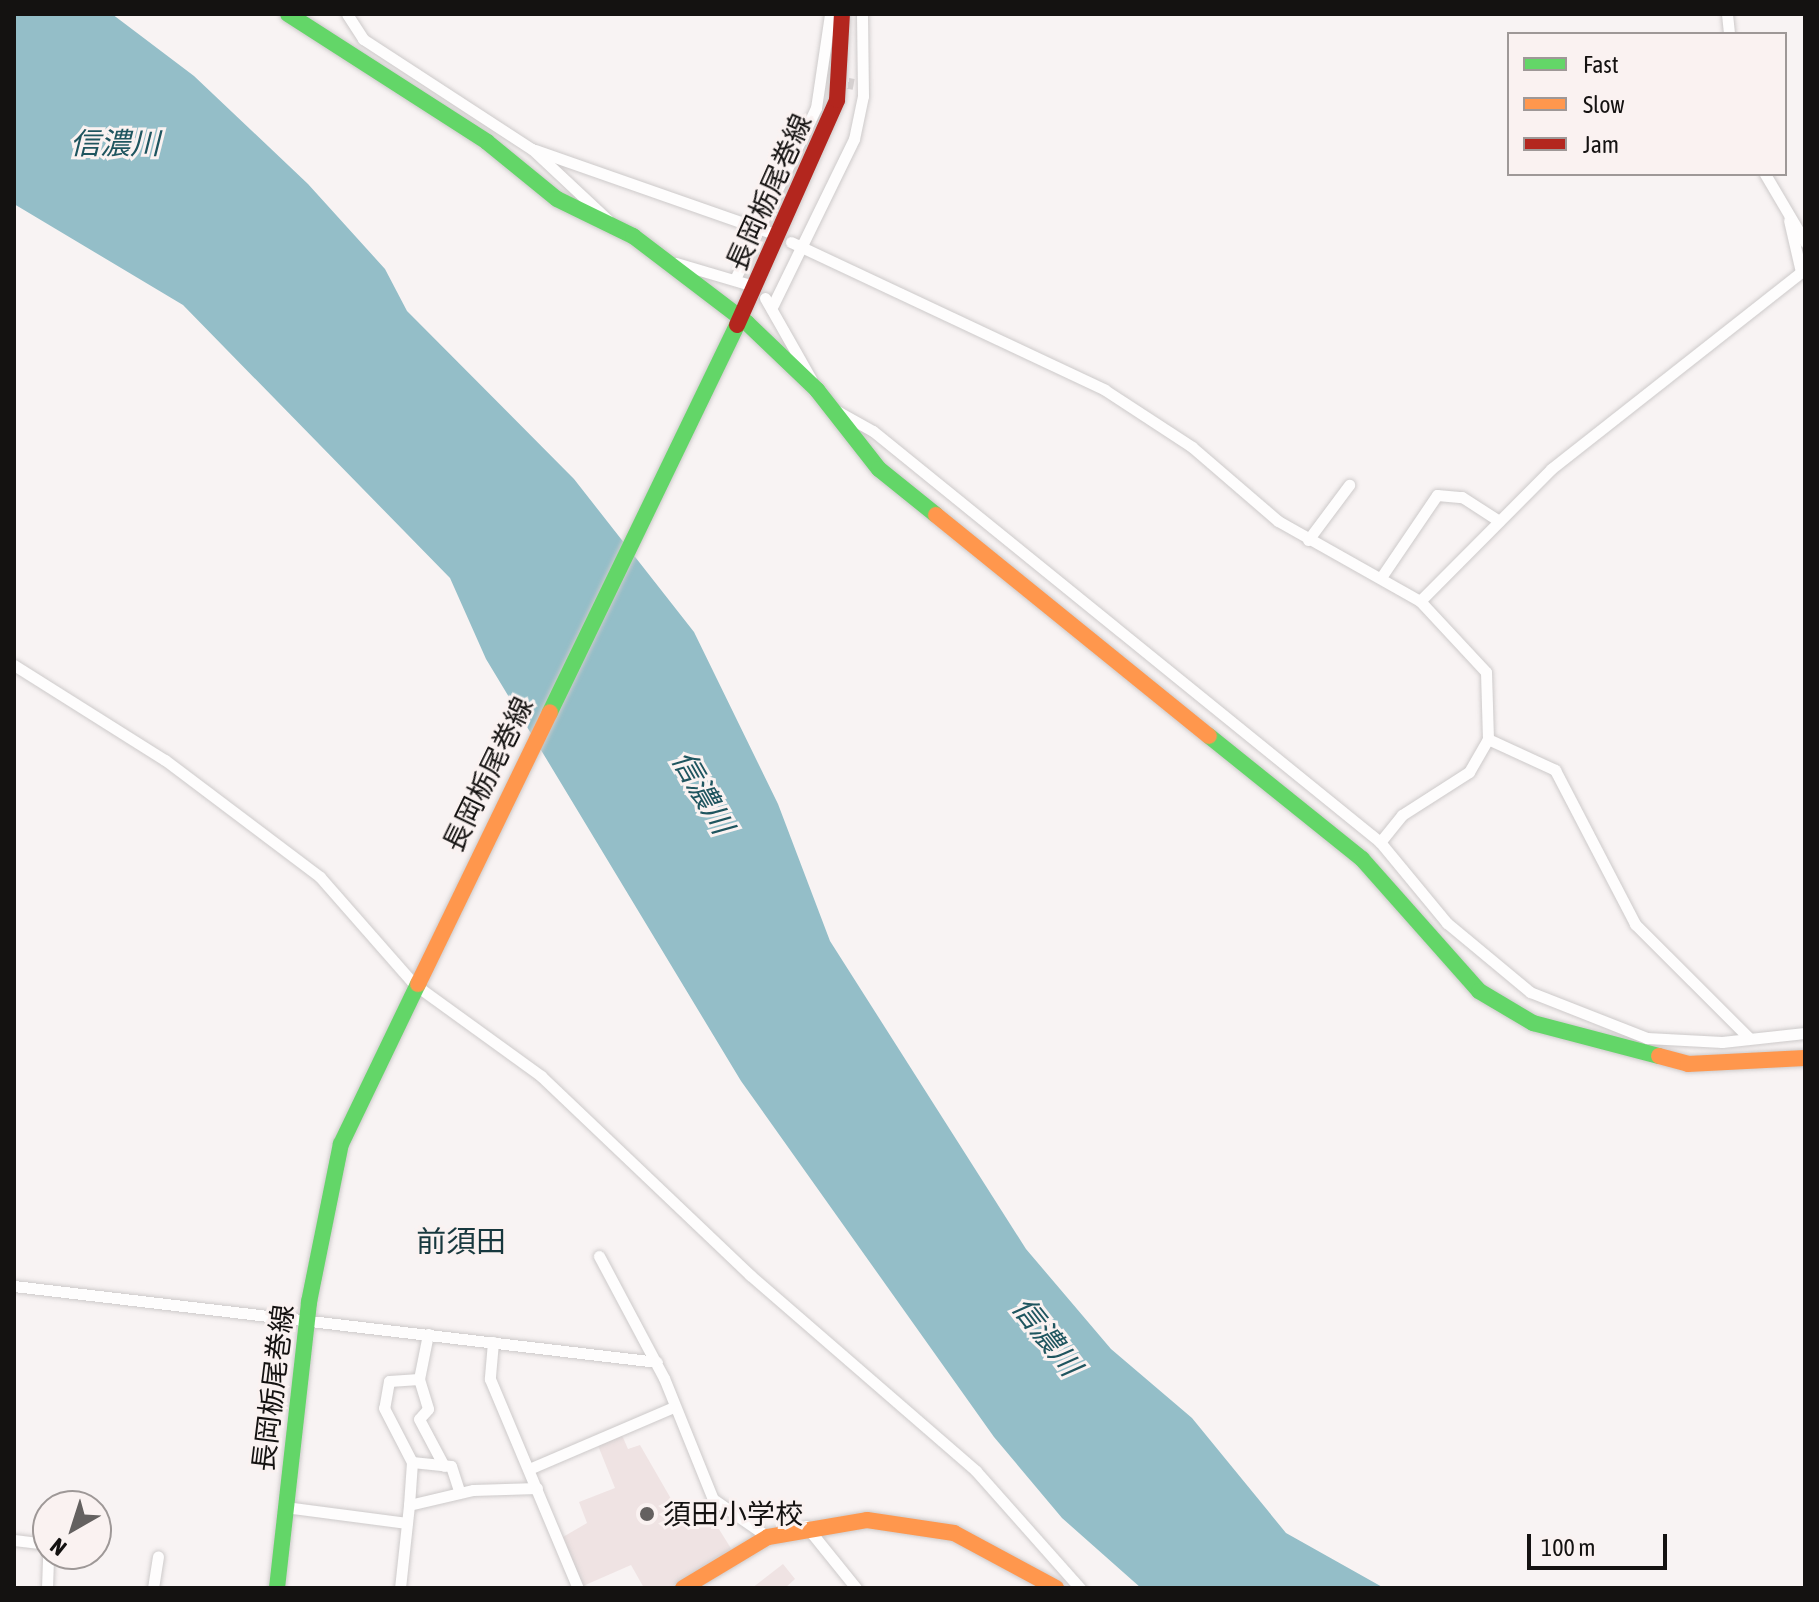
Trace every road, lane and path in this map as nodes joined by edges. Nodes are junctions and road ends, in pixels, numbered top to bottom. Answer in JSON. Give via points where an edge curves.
{"nodes":[{"id":1,"x":288,"y":14,"type":"edge"},
{"id":2,"x":347,"y":14,"type":"edge"},
{"id":3,"x":830,"y":14,"type":"edge"},
{"id":4,"x":842,"y":14,"type":"edge"},
{"id":5,"x":862,"y":14,"type":"edge"},
{"id":6,"x":532,"y":149,"type":"junction"},
{"id":7,"x":1766,"y":176,"type":"edge"},
{"id":8,"x":1789,"y":220,"type":"junction"},
{"id":9,"x":610,"y":222,"type":"junction"},
{"id":10,"x":760,"y":227,"type":"junction"},
{"id":11,"x":772,"y":233,"type":"dead end"},
{"id":12,"x":791,"y":242,"type":"dead end"},
{"id":13,"x":1805,"y":242,"type":"edge"},
{"id":14,"x":806,"y":250,"type":"junction"},
{"id":15,"x":654,"y":254,"type":"junction"},
{"id":16,"x":736,"y":277,"type":"junction"},
{"id":17,"x":747,"y":284,"type":"dead end"},
{"id":18,"x":737,"y":324,"type":"junction"},
{"id":19,"x":817,"y":390,"type":"junction"},
{"id":20,"x":829,"y":407,"type":"junction"},
{"id":21,"x":1349,"y":485,"type":"dead end"},
{"id":22,"x":1499,"y":521,"type":"junction"},
{"id":23,"x":1308,"y":540,"type":"junction"},
{"id":24,"x":1382,"y":576,"type":"junction"},
{"id":25,"x":1420,"y":601,"type":"junction"},
{"id":26,"x":14,"y":665,"type":"edge"},
{"id":27,"x":1488,"y":739,"type":"junction"},
{"id":28,"x":1380,"y":842,"type":"junction"},
{"id":29,"x":417,"y":978,"type":"junction"},
{"id":30,"x":1805,"y":1033,"type":"edge"},
{"id":31,"x":1749,"y":1038,"type":"junction"},
{"id":32,"x":1805,"y":1058,"type":"edge"},
{"id":33,"x":599,"y":1256,"type":"dead end"},
{"id":34,"x":14,"y":1286,"type":"edge"},
{"id":35,"x":307,"y":1320,"type":"junction"},
{"id":36,"x":428,"y":1334,"type":"junction"},
{"id":37,"x":493,"y":1342,"type":"junction"},
{"id":38,"x":657,"y":1362,"type":"junction"},
{"id":39,"x":419,"y":1379,"type":"junction"},
{"id":40,"x":674,"y":1407,"type":"junction"},
{"id":41,"x":412,"y":1462,"type":"junction"},
{"id":42,"x":444,"y":1466,"type":"junction"},
{"id":43,"x":529,"y":1469,"type":"junction"},
{"id":44,"x":537,"y":1488,"type":"junction"},
{"id":45,"x":460,"y":1493,"type":"junction"},
{"id":46,"x":409,"y":1505,"type":"junction"},
{"id":47,"x":285,"y":1507,"type":"junction"},
{"id":48,"x":407,"y":1523,"type":"junction"},
{"id":49,"x":805,"y":1526,"type":"junction"},
{"id":50,"x":768,"y":1537,"type":"junction"},
{"id":51,"x":158,"y":1556,"type":"dead end"},
{"id":52,"x":691,"y":1586,"type":"edge"},
{"id":53,"x":153,"y":1588,"type":"edge"},
{"id":54,"x":277,"y":1588,"type":"edge"},
{"id":55,"x":400,"y":1588,"type":"edge"},
{"id":56,"x":578,"y":1588,"type":"edge"},
{"id":57,"x":856,"y":1588,"type":"edge"},
{"id":58,"x":1056,"y":1588,"type":"edge"},
{"id":59,"x":1080,"y":1588,"type":"edge"}],
"edges":[{"from":1,"to":9,"type":"main road","via":[[487,142],[557,199]]},
{"from":2,"to":6,"type":"street","via":[[363,39]]},
{"from":3,"to":10,"type":"street","via":[[828,80]]},
{"from":4,"to":18,"type":"main road","name":"長岡栃尾巻線","via":[[841,77],[825,140]]},
{"from":5,"to":14,"type":"street","via":[[858,84],[842,174]]},
{"from":6,"to":9,"type":"street"},
{"from":6,"to":10,"type":"street"},
{"from":7,"to":8,"type":"street"},
{"from":8,"to":13,"type":"street"},
{"from":8,"to":22,"type":"street","via":[[1801,272],[1661,376]]},
{"from":9,"to":15,"type":"main road"},
{"from":10,"to":11,"type":"street"},
{"from":10,"to":16,"type":"street"},
{"from":12,"to":14,"type":"street"},
{"from":14,"to":19,"type":"street","via":[[769,302]]},
{"from":14,"to":23,"type":"street","via":[[1105,390]]},
{"from":15,"to":16,"type":"street"},
{"from":15,"to":18,"type":"main road"},
{"from":16,"to":17,"type":"street"},
{"from":18,"to":19,"type":"main road"},
{"from":18,"to":29,"type":"main road","name":"長岡栃尾巻線"},
{"from":19,"to":20,"type":"main road"},
{"from":20,"to":28,"type":"street","via":[[873,431]]},
{"from":20,"to":32,"type":"main road","via":[[879,469],[1362,859],[1479,991],[1533,1023],[1676,1061],[1760,1065]]},
{"from":21,"to":23,"type":"street"},
{"from":22,"to":24,"type":"street","via":[[1462,497],[1437,495]]},
{"from":22,"to":25,"type":"street"},
{"from":23,"to":24,"type":"street"},
{"from":24,"to":25,"type":"street"},
{"from":25,"to":27,"type":"street","via":[[1486,672]]},
{"from":26,"to":29,"type":"street","via":[[165,760],[320,877]]},
{"from":27,"to":28,"type":"street","via":[[1469,772],[1402,815]]},
{"from":27,"to":31,"type":"street","via":[[1555,770],[1635,924]]},
{"from":28,"to":31,"type":"street","via":[[1473,949],[1543,1000],[1647,1038]]},
{"from":29,"to":35,"type":"main road","name":"長岡栃尾巻線","via":[[333,1171]]},
{"from":29,"to":59,"type":"street","via":[[541,1076],[750,1275],[976,1471]]},
{"from":30,"to":31,"type":"street"},
{"from":33,"to":38,"type":"street"},
{"from":34,"to":35,"type":"street"},
{"from":35,"to":36,"type":"street"},
{"from":35,"to":47,"type":"main road","name":"長岡栃尾巻線"},
{"from":36,"to":37,"type":"street"},
{"from":36,"to":39,"type":"street"},
{"from":37,"to":38,"type":"street"},
{"from":37,"to":43,"type":"street","via":[[490,1379]]},
{"from":38,"to":40,"type":"street"},
{"from":39,"to":41,"type":"street","via":[[389,1381],[384,1408]]},
{"from":39,"to":42,"type":"street","via":[[428,1409],[419,1419]]},
{"from":40,"to":43,"type":"street"},
{"from":40,"to":50,"type":"street","via":[[713,1499]]},
{"from":41,"to":42,"type":"street"},
{"from":41,"to":46,"type":"street"},
{"from":42,"to":45,"type":"street","via":[[451,1466]]},
{"from":43,"to":44,"type":"street"},
{"from":44,"to":45,"type":"street"},
{"from":44,"to":56,"type":"street"},
{"from":45,"to":46,"type":"street"},
{"from":46,"to":48,"type":"street"},
{"from":47,"to":48,"type":"street"},
{"from":47,"to":54,"type":"main road","name":"長岡栃尾巻線"},
{"from":48,"to":55,"type":"street"},
{"from":49,"to":50,"type":"main road"},
{"from":49,"to":57,"type":"street"},
{"from":49,"to":58,"type":"main road","via":[[880,1520],[954,1533]]},
{"from":50,"to":52,"type":"main road"},
{"from":51,"to":53,"type":"street"}]}
